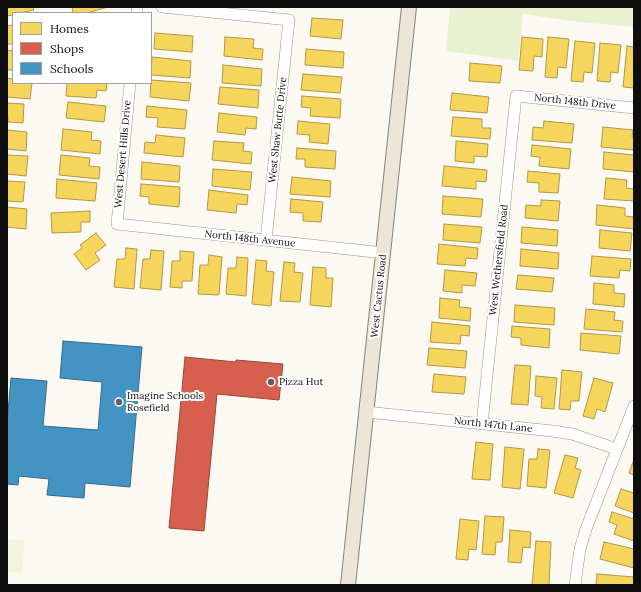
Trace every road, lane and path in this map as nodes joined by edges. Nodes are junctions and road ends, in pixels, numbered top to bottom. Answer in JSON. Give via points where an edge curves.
{"nodes":[{"id":1,"x":162,"y":7,"type":"edge"},
{"id":2,"x":409,"y":7,"type":"edge"},
{"id":3,"x":130,"y":84,"type":"edge"},
{"id":4,"x":516,"y":96,"type":"joint"},
{"id":5,"x":634,"y":108,"type":"edge"},
{"id":6,"x":117,"y":224,"type":"joint"},
{"id":7,"x":266,"y":240,"type":"junction"},
{"id":8,"x":384,"y":253,"type":"junction"},
{"id":9,"x":634,"y":406,"type":"edge"},
{"id":10,"x":366,"y":412,"type":"junction"},
{"id":11,"x":482,"y":424,"type":"junction"},
{"id":12,"x":617,"y":449,"type":"junction"},
{"id":13,"x":348,"y":585,"type":"edge"},
{"id":14,"x":575,"y":585,"type":"edge"}],
"edges":[{"from":1,"to":7,"type":"street","name":"West Shaw Butte Drive","via":[[289,20]]},
{"from":2,"to":8,"type":"main road","name":"West Cactus Road"},
{"from":3,"to":6,"type":"street","name":"West Desert Hills Drive"},
{"from":4,"to":5,"type":"street","name":"North 148th Drive"},
{"from":4,"to":11,"type":"street","name":"West Wethersfield Road"},
{"from":6,"to":7,"type":"street","name":"North 148th Avenue"},
{"from":7,"to":8,"type":"street","name":"North 148th Avenue"},
{"from":8,"to":10,"type":"main road","name":"West Cactus Road"},
{"from":9,"to":12,"type":"street"},
{"from":10,"to":11,"type":"street","name":"North 147th Lane"},
{"from":10,"to":13,"type":"main road","name":"West Cactus Road"},
{"from":11,"to":12,"type":"street","name":"North 147th Lane","via":[[572,434]]},
{"from":12,"to":14,"type":"street","via":[[586,529],[580,549]]}]}
